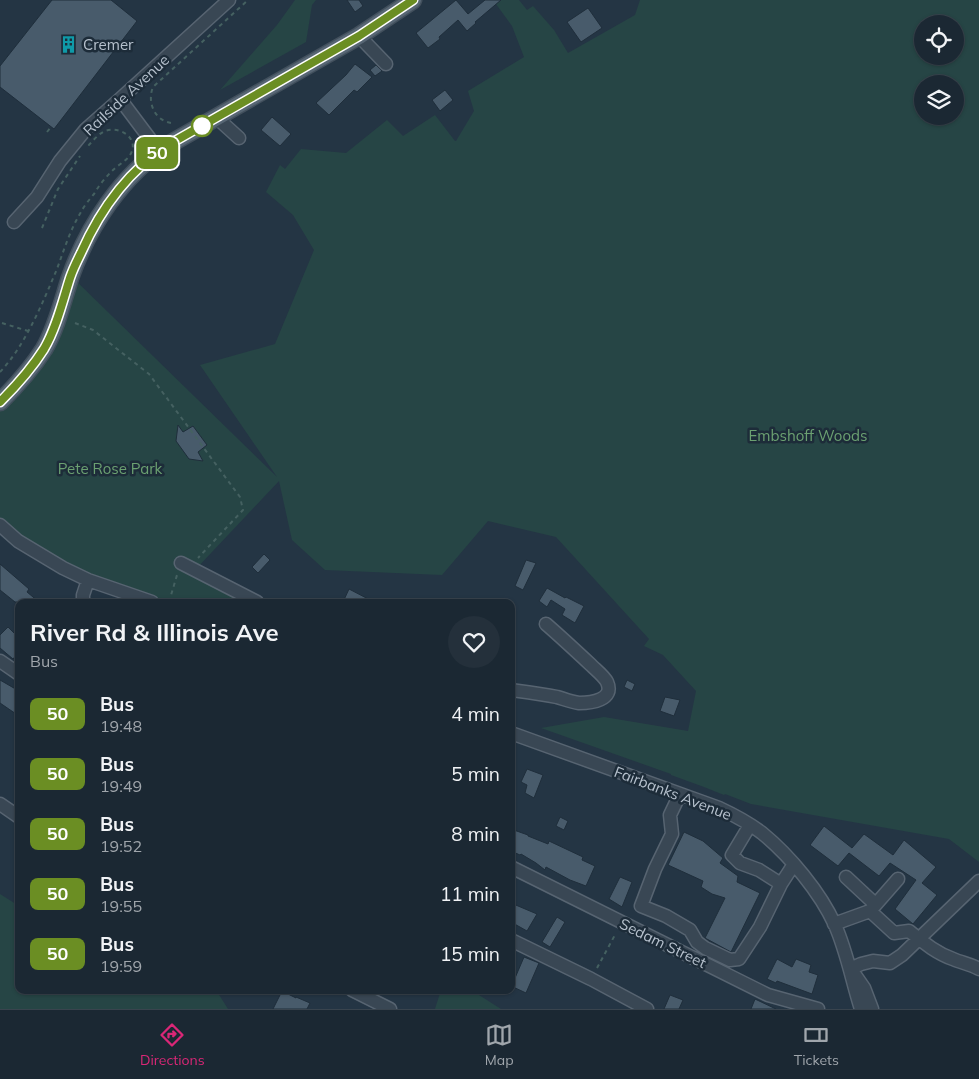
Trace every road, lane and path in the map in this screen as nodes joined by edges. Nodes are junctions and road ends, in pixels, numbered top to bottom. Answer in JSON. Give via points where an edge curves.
{"nodes":[{"id":1,"x":228,"y":0,"type":"edge"},
{"id":2,"x":248,"y":0,"type":"edge"},
{"id":3,"x":413,"y":0,"type":"edge"},
{"id":4,"x":359,"y":36,"type":"junction"},
{"id":5,"x":386,"y":64,"type":"dead end"},
{"id":6,"x":120,"y":99,"type":"junction"},
{"id":7,"x":217,"y":118,"type":"junction"},
{"id":8,"x":171,"y":123,"type":"dead end"},
{"id":9,"x":51,"y":127,"type":"dead end"},
{"id":10,"x":47,"y":132,"type":"dead end"},
{"id":11,"x":239,"y":138,"type":"dead end"},
{"id":12,"x":85,"y":149,"type":"dead end"},
{"id":13,"x":132,"y":151,"type":"dead end"},
{"id":14,"x":159,"y":151,"type":"junction"},
{"id":15,"x":79,"y":157,"type":"dead end"},
{"id":16,"x":14,"y":222,"type":"dead end"},
{"id":17,"x":42,"y":228,"type":"dead end"},
{"id":18,"x":2,"y":323,"type":"dead end"},
{"id":19,"x":75,"y":323,"type":"dead end"},
{"id":20,"x":28,"y":331,"type":"dead end"},
{"id":21,"x":0,"y":402,"type":"edge"},
{"id":22,"x":0,"y":525,"type":"edge"},
{"id":23,"x":187,"y":566,"type":"junction"},
{"id":24,"x":88,"y":580,"type":"junction"},
{"id":25,"x":83,"y":599,"type":"edge"},
{"id":26,"x":143,"y":599,"type":"edge"},
{"id":27,"x":170,"y":599,"type":"edge"},
{"id":28,"x":251,"y":599,"type":"edge"},
{"id":29,"x":546,"y":624,"type":"dead end"},
{"id":30,"x":0,"y":661,"type":"edge"},
{"id":31,"x":15,"y":671,"type":"edge"},
{"id":32,"x":515,"y":691,"type":"edge"},
{"id":33,"x":515,"y":733,"type":"edge"},
{"id":34,"x":680,"y":794,"type":"junction"},
{"id":35,"x":0,"y":804,"type":"edge"},
{"id":36,"x":15,"y":814,"type":"edge"},
{"id":37,"x":750,"y":825,"type":"junction"},
{"id":38,"x":794,"y":864,"type":"junction"},
{"id":39,"x":515,"y":869,"type":"edge"},
{"id":40,"x":846,"y":876,"type":"dead end"},
{"id":41,"x":898,"y":879,"type":"dead end"},
{"id":42,"x":979,"y":881,"type":"edge"},
{"id":43,"x":781,"y":884,"type":"junction"},
{"id":44,"x":872,"y":908,"type":"junction"},
{"id":45,"x":622,"y":922,"type":"junction"},
{"id":46,"x":834,"y":924,"type":"junction"},
{"id":47,"x":919,"y":939,"type":"junction"},
{"id":48,"x":515,"y":942,"type":"edge"},
{"id":49,"x":850,"y":969,"type":"junction"},
{"id":50,"x":979,"y":969,"type":"edge"},
{"id":51,"x":591,"y":979,"type":"junction"},
{"id":52,"x":360,"y":994,"type":"edge"},
{"id":53,"x":390,"y":1009,"type":"edge"},
{"id":54,"x":647,"y":1009,"type":"edge"},
{"id":55,"x":818,"y":1009,"type":"edge"},
{"id":56,"x":861,"y":1009,"type":"edge"},
{"id":57,"x":872,"y":1009,"type":"edge"}],
"edges":[{"from":1,"to":6,"type":"street","name":"Railside Avenue"},
{"from":2,"to":8,"type":"path","via":[[153,87],[151,102],[155,113],[164,122]]},
{"from":3,"to":4,"type":"main road"},
{"from":4,"to":5,"type":"street"},
{"from":4,"to":7,"type":"main road"},
{"from":6,"to":14,"type":"street"},
{"from":6,"to":16,"type":"street","name":"Railside Avenue","via":[[86,129],[60,160],[37,197]]},
{"from":7,"to":11,"type":"street"},
{"from":7,"to":14,"type":"main road"},
{"from":9,"to":10,"type":"path"},
{"from":12,"to":13,"type":"path","via":[[99,134],[116,129],[129,137]]},
{"from":14,"to":21,"type":"main road","via":[[127,179],[100,217],[88,236],[44,348]]},
{"from":15,"to":17,"type":"path","via":[[58,189]]},
{"from":18,"to":20,"type":"path"},
{"from":19,"to":23,"type":"path","via":[[94,330],[150,374],[240,497],[243,510]]},
{"from":22,"to":24,"type":"street","via":[[46,558]]},
{"from":23,"to":27,"type":"path"},
{"from":23,"to":28,"type":"street"},
{"from":24,"to":25,"type":"street"},
{"from":24,"to":26,"type":"street"},
{"from":29,"to":32,"type":"street","via":[[603,677],[608,684],[607,693],[599,701],[578,703]]},
{"from":30,"to":31,"type":"street"},
{"from":33,"to":34,"type":"street","name":"Fairbanks Avenue"},
{"from":34,"to":37,"type":"street","name":"Fairbanks Avenue","via":[[719,808]]},
{"from":34,"to":43,"type":"street","via":[[670,815],[672,834],[642,906],[690,930],[705,948],[730,960],[739,959],[760,927]]},
{"from":35,"to":36,"type":"street"},
{"from":37,"to":38,"type":"street","name":"Fairbanks Avenue"},
{"from":37,"to":43,"type":"street","via":[[732,856]]},
{"from":38,"to":43,"type":"street"},
{"from":38,"to":46,"type":"street","name":"Fairbanks Avenue"},
{"from":39,"to":45,"type":"street","name":"Sedam Street"},
{"from":40,"to":44,"type":"street"},
{"from":41,"to":44,"type":"street"},
{"from":42,"to":47,"type":"street"},
{"from":44,"to":46,"type":"street"},
{"from":44,"to":47,"type":"street","via":[[894,933],[909,931]]},
{"from":45,"to":51,"type":"path"},
{"from":45,"to":55,"type":"street","name":"Sedam Street","via":[[768,995]]},
{"from":46,"to":49,"type":"street","name":"Fairbanks Avenue"},
{"from":47,"to":49,"type":"street","via":[[890,963],[873,961]]},
{"from":47,"to":50,"type":"street","via":[[935,951]]},
{"from":48,"to":51,"type":"street"},
{"from":49,"to":56,"type":"street","name":"Fairbanks Avenue"},
{"from":49,"to":57,"type":"street","name":"Fairbanks Avenue","via":[[864,988]]},
{"from":51,"to":54,"type":"street"},
{"from":52,"to":53,"type":"street"}]}
